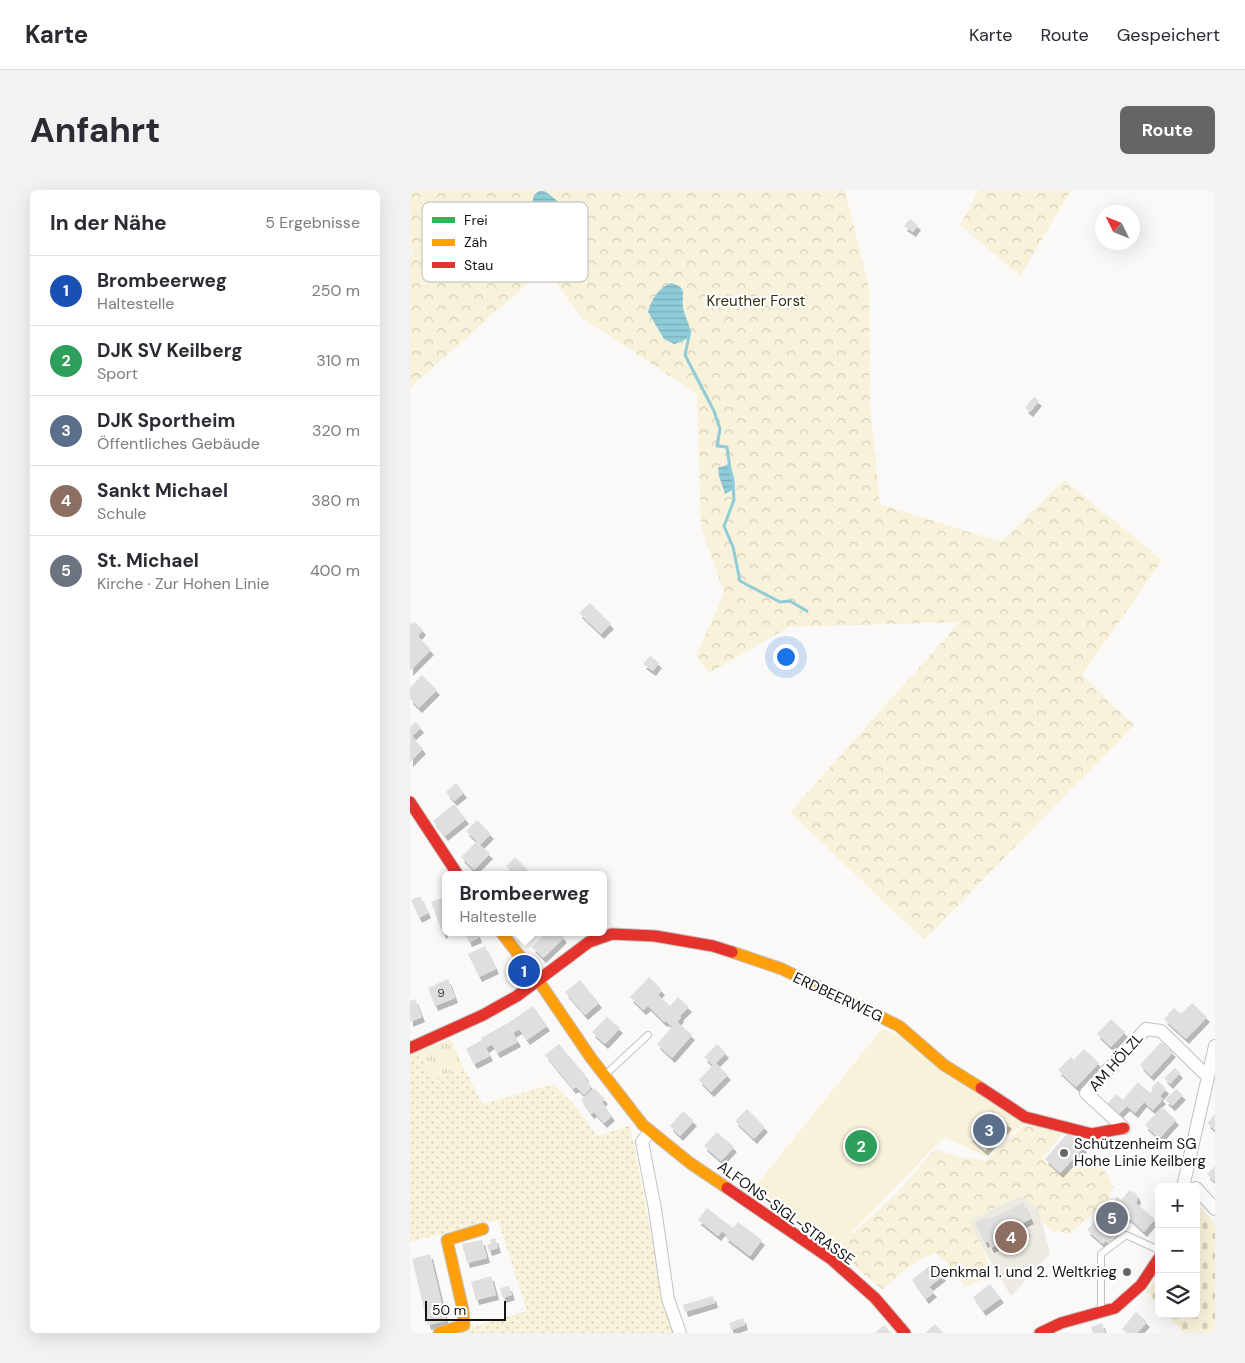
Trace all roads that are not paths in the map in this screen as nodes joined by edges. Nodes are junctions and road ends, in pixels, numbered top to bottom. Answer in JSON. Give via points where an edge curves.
{"nodes":[{"id":1,"x":410,"y":802,"type":"edge"},
{"id":2,"x":455,"y":871,"type":"edge"},
{"id":3,"x":504,"y":936,"type":"edge"},
{"id":4,"x":606,"y":936,"type":"edge"},
{"id":5,"x":607,"y":936,"type":"edge"},
{"id":6,"x":538,"y":980,"type":"junction"},
{"id":7,"x":648,"y":1035,"type":"dead end"},
{"id":8,"x":1215,"y":1046,"type":"edge"},
{"id":9,"x":410,"y":1048,"type":"edge"},
{"id":10,"x":604,"y":1075,"type":"junction"},
{"id":11,"x":1207,"y":1076,"type":"junction"},
{"id":12,"x":646,"y":1128,"type":"junction"},
{"id":13,"x":1124,"y":1128,"type":"joint"},
{"id":14,"x":1190,"y":1183,"type":"edge"},
{"id":15,"x":1200,"y":1195,"type":"edge"},
{"id":16,"x":1215,"y":1209,"type":"edge"},
{"id":17,"x":483,"y":1229,"type":"dead end"},
{"id":18,"x":1155,"y":1248,"type":"edge"},
{"id":19,"x":1155,"y":1264,"type":"edge"},
{"id":20,"x":1101,"y":1313,"type":"junction"},
{"id":21,"x":439,"y":1333,"type":"edge"},
{"id":22,"x":680,"y":1333,"type":"edge"},
{"id":23,"x":904,"y":1333,"type":"edge"},
{"id":24,"x":1040,"y":1333,"type":"edge"}],
"edges":[{"from":1,"to":2,"type":"street"},
{"from":3,"to":6,"type":"street","name":"ALFONS-SIGL-STRASSE"},
{"from":4,"to":6,"type":"street","name":"ERDBEERWEG","via":[[589,942]]},
{"from":5,"to":13,"type":"street","name":"ERDBEERWEG","via":[[655,936],[713,946],[782,969],[899,1026],[944,1065],[1025,1117],[1092,1134]]},
{"from":6,"to":9,"type":"street","name":"ERDBEERWEG","via":[[483,1015]]},
{"from":6,"to":10,"type":"street","name":"ALFONS-SIGL-STRASSE"},
{"from":7,"to":10,"type":"lane"},
{"from":8,"to":11,"type":"street"},
{"from":10,"to":12,"type":"street","name":"ALFONS-SIGL-STRASSE"},
{"from":11,"to":13,"type":"street","name":"AM HÖLZL","via":[[1161,1031],[1146,1029],[1086,1094]]},
{"from":11,"to":14,"type":"street"},
{"from":12,"to":22,"type":"street","via":[[642,1142],[656,1209],[668,1299]]},
{"from":12,"to":23,"type":"street","name":"ALFONS-SIGL-STRASSE","via":[[690,1163],[831,1259],[875,1298]]},
{"from":15,"to":16,"type":"street"},
{"from":17,"to":21,"type":"street","via":[[447,1240],[464,1325]]},
{"from":18,"to":20,"type":"lane","via":[[1126,1235],[1101,1254]]},
{"from":19,"to":20,"type":"street","via":[[1141,1285],[1115,1308]]},
{"from":20,"to":24,"type":"street","via":[[1061,1323]]}]}
